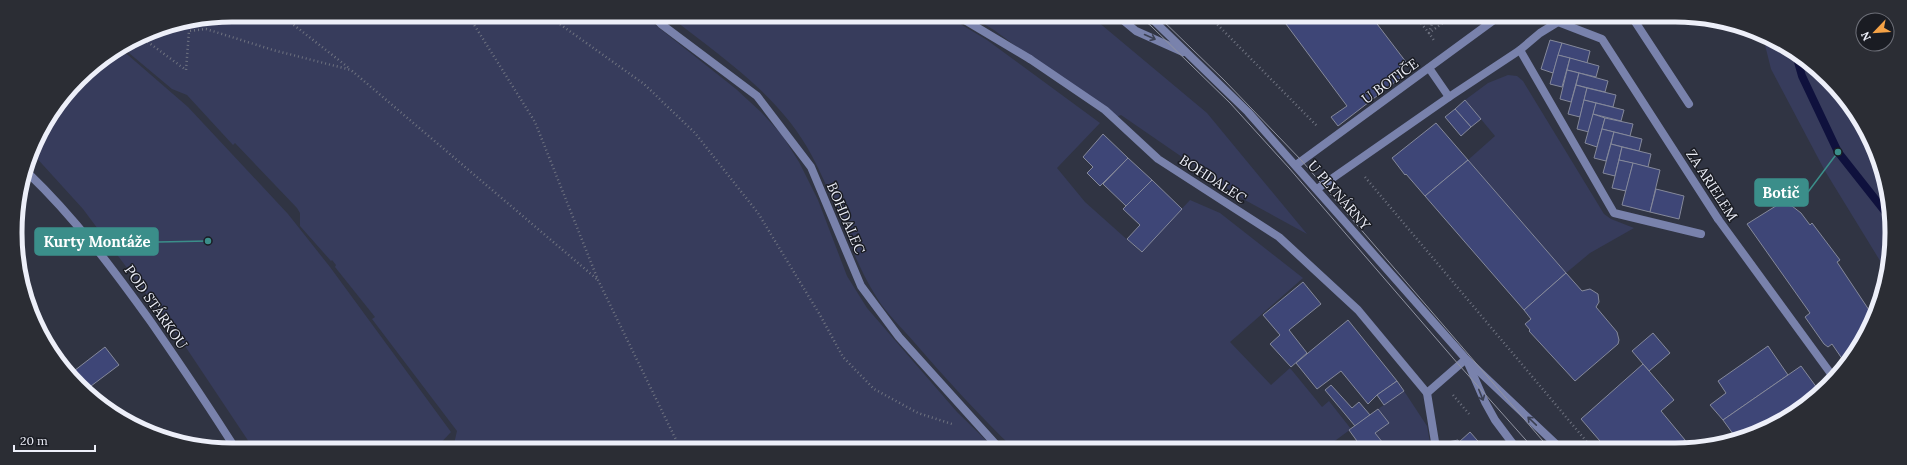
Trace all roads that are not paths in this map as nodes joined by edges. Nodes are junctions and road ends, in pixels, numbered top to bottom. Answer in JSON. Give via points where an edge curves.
{"nodes":[{"id":1,"x":659,"y":22,"type":"edge"},
{"id":2,"x":968,"y":22,"type":"edge"},
{"id":3,"x":1125,"y":22,"type":"edge"},
{"id":4,"x":1155,"y":22,"type":"edge"},
{"id":5,"x":1491,"y":22,"type":"edge"},
{"id":6,"x":1558,"y":22,"type":"joint"},
{"id":7,"x":1635,"y":22,"type":"edge"},
{"id":8,"x":1520,"y":50,"type":"junction"},
{"id":9,"x":1188,"y":54,"type":"junction"},
{"id":10,"x":1429,"y":68,"type":"junction"},
{"id":11,"x":1449,"y":97,"type":"junction"},
{"id":12,"x":1689,"y":104,"type":"dead end"},
{"id":13,"x":1296,"y":165,"type":"junction"},
{"id":14,"x":30,"y":175,"type":"edge"},
{"id":15,"x":1317,"y":189,"type":"junction"},
{"id":16,"x":1701,"y":234,"type":"dead end"},
{"id":17,"x":1466,"y":359,"type":"junction"},
{"id":18,"x":1831,"y":373,"type":"edge"},
{"id":19,"x":1427,"y":393,"type":"junction"},
{"id":20,"x":232,"y":443,"type":"edge"},
{"id":21,"x":994,"y":443,"type":"edge"},
{"id":22,"x":1435,"y":443,"type":"edge"},
{"id":23,"x":1512,"y":443,"type":"edge"},
{"id":24,"x":1555,"y":443,"type":"edge"}],
"edges":[{"from":1,"to":21,"type":"street","name":"BOHDALEC","via":[[757,96],[811,167],[861,286],[899,337]]},
{"from":2,"to":19,"type":"street","name":"BOHDALEC","via":[[1030,59],[1105,110],[1158,159],[1279,237],[1358,310]]},
{"from":3,"to":9,"type":"street","name":"U PLYNÁRNY","one_way":true,"via":[[1136,31]]},
{"from":4,"to":9,"type":"street","name":"U PLYNÁRNY"},
{"from":5,"to":10,"type":"street","name":"U BOTIČE"},
{"from":6,"to":8,"type":"street"},
{"from":6,"to":18,"type":"street","name":"ZA ARIELEM","via":[[1602,39],[1718,219]]},
{"from":7,"to":12,"type":"street"},
{"from":8,"to":11,"type":"street"},
{"from":8,"to":16,"type":"street","via":[[1614,213]]},
{"from":9,"to":13,"type":"street","name":"U PLYNÁRNY","via":[[1248,112]]},
{"from":10,"to":11,"type":"street"},
{"from":10,"to":13,"type":"street","name":"U BOTIČE"},
{"from":11,"to":15,"type":"street"},
{"from":13,"to":15,"type":"street","name":"U PLYNÁRNY"},
{"from":14,"to":20,"type":"street","name":"POD STÁRKOU","via":[[69,215],[109,263],[200,391]]},
{"from":15,"to":17,"type":"street","name":"U PLYNÁRNY"},
{"from":17,"to":19,"type":"street"},
{"from":17,"to":23,"type":"street","name":"U PLYNÁRNY","one_way":true,"via":[[1485,402]]},
{"from":24,"to":17,"type":"street","name":"U PLYNÁRNY","one_way":true},
{"from":19,"to":22,"type":"street"}]}
